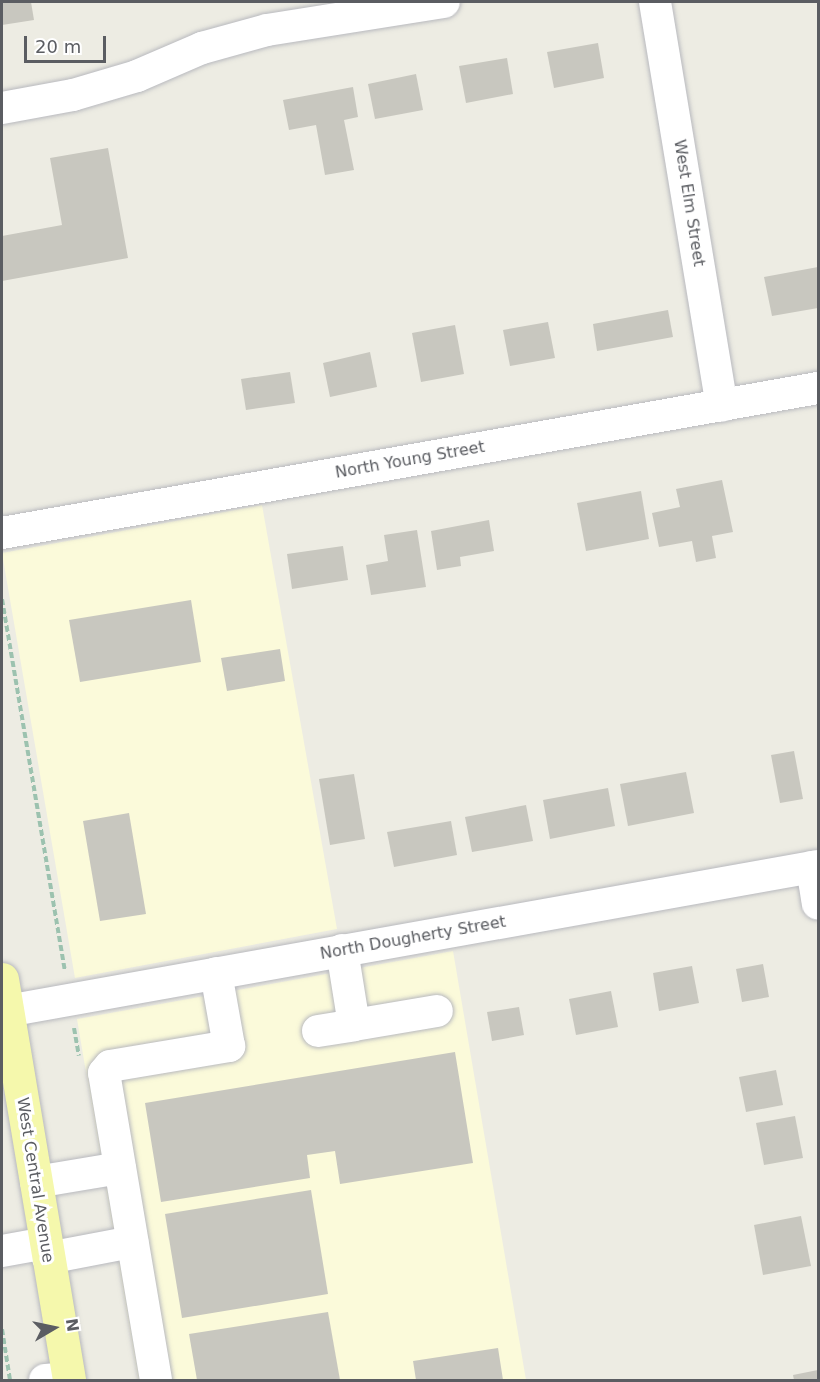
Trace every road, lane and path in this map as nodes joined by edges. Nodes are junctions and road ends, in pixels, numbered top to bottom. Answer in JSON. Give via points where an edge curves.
{"nodes":[{"id":1,"x":444,"y":2,"type":"edge"},
{"id":2,"x":655,"y":2,"type":"edge"},
{"id":3,"x":2,"y":108,"type":"edge"},
{"id":4,"x":819,"y":388,"type":"edge"},
{"id":5,"x":722,"y":405,"type":"junction"},
{"id":6,"x":2,"y":533,"type":"edge"},
{"id":7,"x":816,"y":866,"type":"edge"},
{"id":8,"x":819,"y":904,"type":"edge"},
{"id":9,"x":342,"y":950,"type":"junction"},
{"id":10,"x":216,"y":973,"type":"junction"},
{"id":11,"x":2,"y":979,"type":"edge"},
{"id":12,"x":7,"y":1011,"type":"junction"},
{"id":13,"x":437,"y":1011,"type":"dead end"},
{"id":14,"x":354,"y":1025,"type":"junction"},
{"id":15,"x":318,"y":1031,"type":"dead end"},
{"id":16,"x":11,"y":1099,"type":"edge"},
{"id":17,"x":120,"y":1168,"type":"junction"},
{"id":18,"x":36,"y":1182,"type":"junction"},
{"id":19,"x":132,"y":1242,"type":"junction"},
{"id":20,"x":2,"y":1251,"type":"edge"},
{"id":21,"x":47,"y":1251,"type":"junction"},
{"id":22,"x":2,"y":1329,"type":"edge"},
{"id":23,"x":10,"y":1380,"type":"edge"},
{"id":24,"x":61,"y":1380,"type":"edge"},
{"id":25,"x":156,"y":1380,"type":"edge"}],
"edges":[{"from":1,"to":3,"type":"street","via":[[267,30],[202,48],[137,76],[73,95]]},
{"from":2,"to":5,"type":"street","name":"West Elm Street"},
{"from":4,"to":5,"type":"street","name":"North Young Street"},
{"from":5,"to":6,"type":"street","name":"North Young Street"},
{"from":7,"to":8,"type":"street"},
{"from":7,"to":9,"type":"street","name":"North Dougherty Street"},
{"from":9,"to":10,"type":"street","name":"North Dougherty Street"},
{"from":9,"to":14,"type":"street"},
{"from":10,"to":12,"type":"street","name":"North Dougherty Street"},
{"from":10,"to":17,"type":"street","via":[[228,1046],[110,1066],[104,1073]]},
{"from":11,"to":12,"type":"main road","name":"West Central Avenue"},
{"from":12,"to":16,"type":"main road","name":"West Central Avenue"},
{"from":13,"to":14,"type":"street"},
{"from":14,"to":15,"type":"street"},
{"from":16,"to":18,"type":"main road","name":"West Central Avenue"},
{"from":17,"to":18,"type":"street"},
{"from":17,"to":19,"type":"street"},
{"from":18,"to":21,"type":"main road","name":"West Central Avenue"},
{"from":19,"to":21,"type":"street"},
{"from":19,"to":25,"type":"street"},
{"from":20,"to":21,"type":"street"},
{"from":21,"to":24,"type":"main road","name":"West Central Avenue"},
{"from":22,"to":23,"type":"path"}]}
